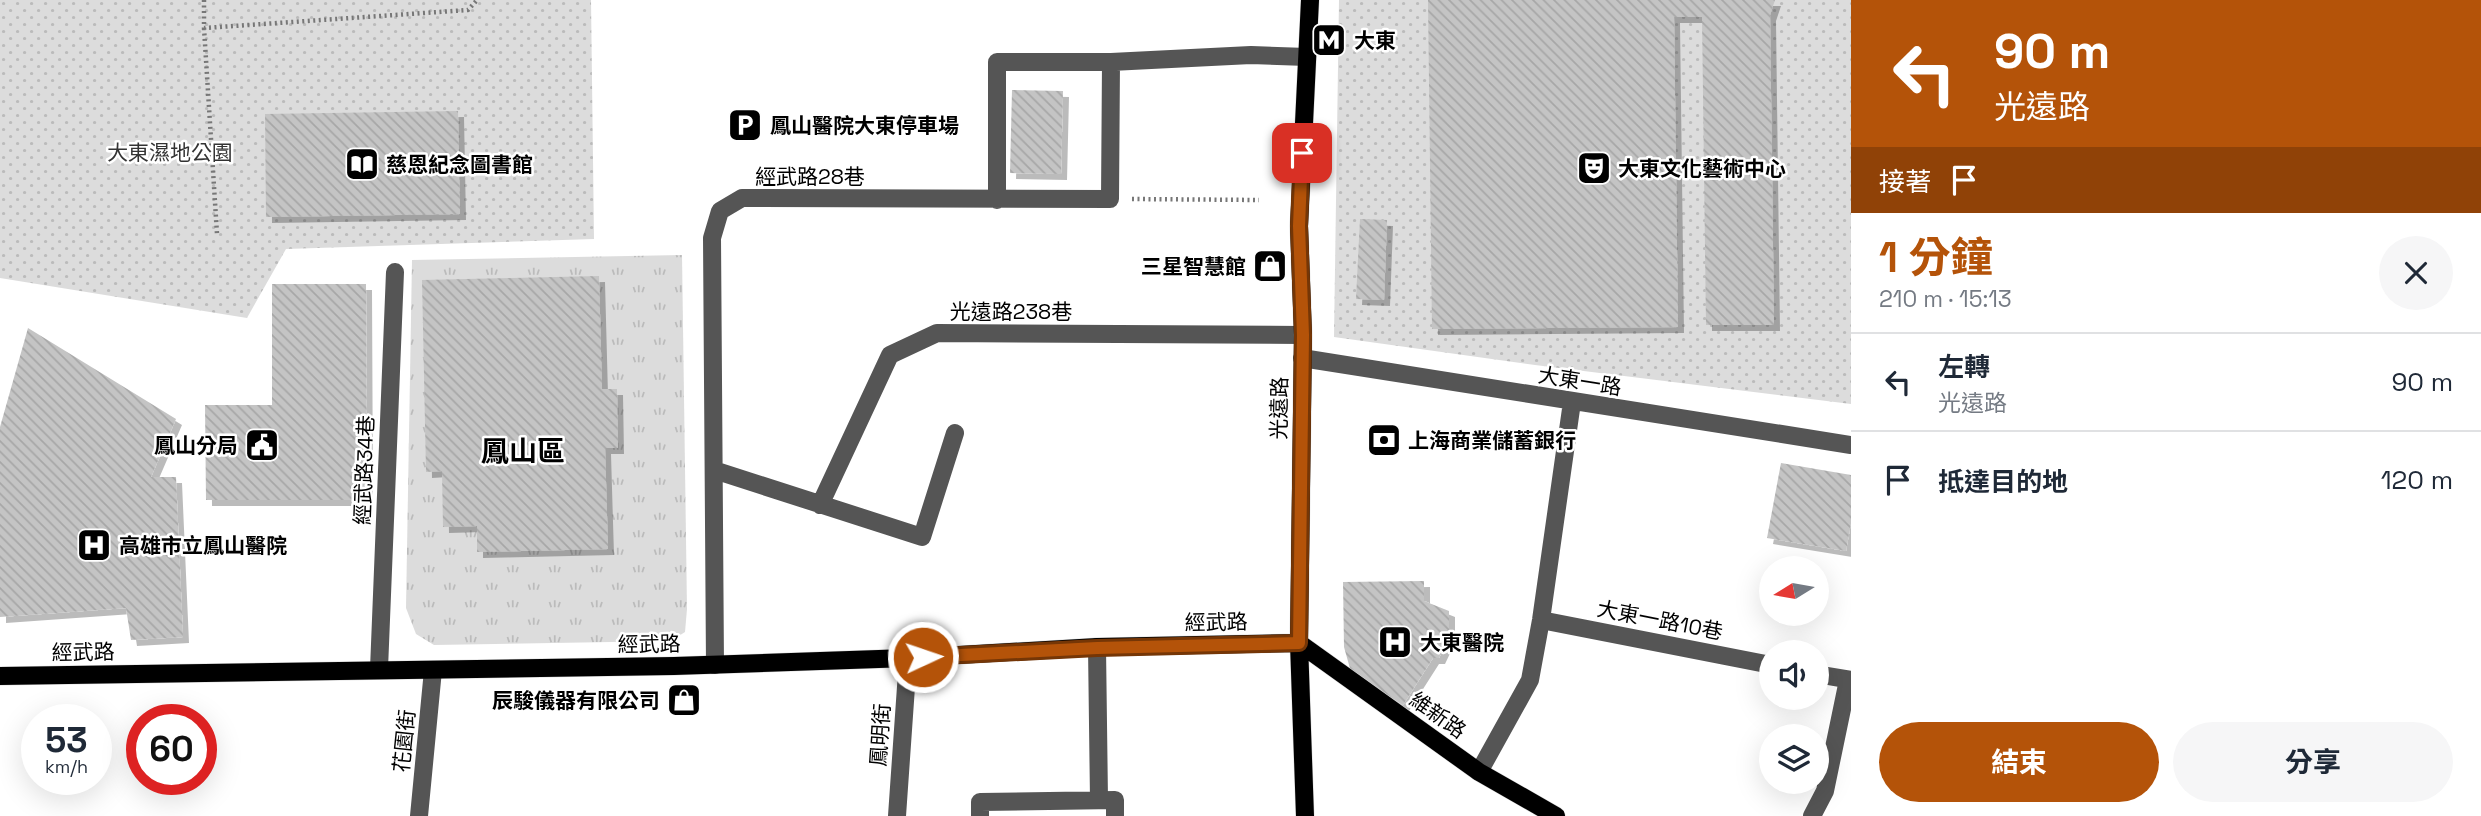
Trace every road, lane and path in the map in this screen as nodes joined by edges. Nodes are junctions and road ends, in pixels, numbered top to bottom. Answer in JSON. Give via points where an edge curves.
{"nodes":[{"id":1,"x":204,"y":0,"type":"edge"},
{"id":2,"x":477,"y":0,"type":"edge"},
{"id":3,"x":1310,"y":0,"type":"edge"},
{"id":4,"x":204,"y":28,"type":"junction"},
{"id":5,"x":1307,"y":57,"type":"junction"},
{"id":6,"x":1111,"y":62,"type":"junction"},
{"id":7,"x":1110,"y":199,"type":"junction"},
{"id":8,"x":997,"y":200,"type":"junction"},
{"id":9,"x":1259,"y":200,"type":"dead end"},
{"id":10,"x":217,"y":233,"type":"dead end"},
{"id":11,"x":395,"y":272,"type":"dead end"},
{"id":12,"x":1303,"y":335,"type":"junction"},
{"id":13,"x":1302,"y":358,"type":"junction"},
{"id":14,"x":1572,"y":402,"type":"junction"},
{"id":15,"x":955,"y":433,"type":"dead end"},
{"id":16,"x":1851,"y":445,"type":"edge"},
{"id":17,"x":714,"y":470,"type":"junction"},
{"id":18,"x":820,"y":505,"type":"junction"},
{"id":19,"x":1541,"y":620,"type":"junction"},
{"id":20,"x":1299,"y":643,"type":"junction"},
{"id":21,"x":1097,"y":648,"type":"junction"},
{"id":22,"x":908,"y":658,"type":"junction"},
{"id":23,"x":1759,"y":663,"type":"edge"},
{"id":24,"x":715,"y":665,"type":"junction"},
{"id":25,"x":379,"y":669,"type":"junction"},
{"id":26,"x":433,"y":670,"type":"junction"},
{"id":27,"x":0,"y":676,"type":"edge"},
{"id":28,"x":1829,"y":676,"type":"edge"},
{"id":29,"x":1849,"y":680,"type":"edge"},
{"id":30,"x":1479,"y":772,"type":"junction"},
{"id":31,"x":1110,"y":805,"type":"edge"},
{"id":32,"x":1056,"y":808,"type":"edge"},
{"id":33,"x":419,"y":816,"type":"edge"},
{"id":34,"x":897,"y":816,"type":"edge"},
{"id":35,"x":980,"y":816,"type":"edge"},
{"id":36,"x":1305,"y":816,"type":"edge"},
{"id":37,"x":1556,"y":816,"type":"edge"},
{"id":38,"x":1812,"y":816,"type":"edge"}],
"edges":[{"from":1,"to":4,"type":"path"},
{"from":2,"to":4,"type":"path","via":[[468,10]]},
{"from":3,"to":5,"type":"main road","name":"光遠路"},
{"from":4,"to":10,"type":"path"},
{"from":5,"to":6,"type":"street"},
{"from":5,"to":12,"type":"main road","name":"光遠路","via":[[1299,226]]},
{"from":6,"to":7,"type":"street"},
{"from":6,"to":8,"type":"street","via":[[996,62]]},
{"from":7,"to":8,"type":"street","name":"經武路28巷"},
{"from":7,"to":9,"type":"path"},
{"from":8,"to":17,"type":"street","name":"經武路28巷","via":[[742,198],[720,211],[712,237]]},
{"from":11,"to":25,"type":"street","name":"經武路34巷"},
{"from":12,"to":13,"type":"main road","name":"光遠路"},
{"from":12,"to":18,"type":"street","name":"光遠路238巷","via":[[937,334],[890,355]]},
{"from":13,"to":14,"type":"street","name":"大東一路"},
{"from":13,"to":20,"type":"main road","name":"光遠路"},
{"from":14,"to":16,"type":"street","name":"大東一路"},
{"from":14,"to":19,"type":"street"},
{"from":15,"to":18,"type":"street","via":[[922,537]]},
{"from":17,"to":18,"type":"street"},
{"from":17,"to":24,"type":"street","name":"經武路28巷"},
{"from":19,"to":23,"type":"street","name":"大東一路10巷"},
{"from":19,"to":30,"type":"street","via":[[1530,680]]},
{"from":20,"to":21,"type":"main road","name":"經武路"},
{"from":20,"to":30,"type":"main road","name":"維新路"},
{"from":20,"to":36,"type":"main road","name":"光遠路"},
{"from":21,"to":22,"type":"main road","name":"經武路"},
{"from":21,"to":31,"type":"street"},
{"from":22,"to":24,"type":"main road","name":"經武路"},
{"from":22,"to":34,"type":"street","name":"鳳明街"},
{"from":24,"to":26,"type":"main road","name":"經武路"},
{"from":25,"to":26,"type":"main road","name":"經武路"},
{"from":25,"to":27,"type":"main road","name":"經武路"},
{"from":26,"to":33,"type":"street","name":"花園街"},
{"from":28,"to":29,"type":"street"},
{"from":29,"to":38,"type":"street","via":[[1825,791]]},
{"from":30,"to":37,"type":"main road","name":"維新路"},
{"from":31,"to":32,"type":"street"},
{"from":32,"to":35,"type":"street","via":[[980,802]]}]}
